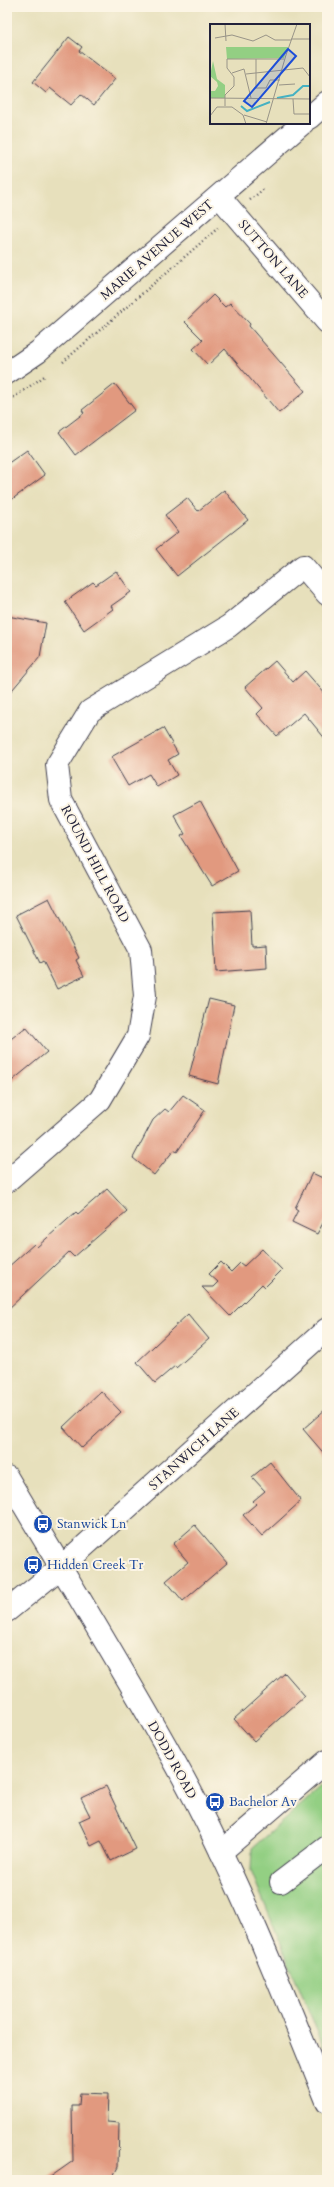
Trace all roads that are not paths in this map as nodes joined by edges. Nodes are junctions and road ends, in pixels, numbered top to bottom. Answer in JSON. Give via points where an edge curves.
{"nodes":[{"id":1,"x":327,"y":102,"type":"edge"},
{"id":2,"x":310,"y":117,"type":"edge"},
{"id":3,"x":302,"y":124,"type":"edge"},
{"id":4,"x":219,"y":196,"type":"junction"},
{"id":5,"x":327,"y":322,"type":"edge"},
{"id":6,"x":7,"y":373,"type":"edge"},
{"id":7,"x":327,"y":594,"type":"edge"},
{"id":8,"x":7,"y":1181,"type":"edge"},
{"id":9,"x":327,"y":1330,"type":"edge"},
{"id":10,"x":7,"y":1477,"type":"edge"},
{"id":11,"x":60,"y":1568,"type":"junction"},
{"id":12,"x":7,"y":1611,"type":"edge"},
{"id":13,"x":327,"y":1761,"type":"edge"},
{"id":14,"x":327,"y":1848,"type":"edge"},
{"id":15,"x":221,"y":1852,"type":"junction"},
{"id":16,"x":281,"y":1882,"type":"dead end"},
{"id":17,"x":327,"y":2101,"type":"edge"}],
"edges":[{"from":1,"to":2,"type":"street"},
{"from":3,"to":4,"type":"street","name":"MARIE AVENUE WEST"},
{"from":4,"to":5,"type":"street","name":"SUTTON LANE"},
{"from":4,"to":6,"type":"street","name":"MARIE AVENUE WEST","via":[[38,352]]},
{"from":7,"to":8,"type":"street","name":"ROUND HILL ROAD","via":[[303,566],[229,626],[90,711],[57,765],[61,800],[141,950],[145,996],[138,1036],[100,1100]]},
{"from":9,"to":11,"type":"street","name":"STANWICH LANE"},
{"from":10,"to":11,"type":"street","name":"DODD ROAD"},
{"from":11,"to":12,"type":"street","name":"STANWICH LANE"},
{"from":11,"to":15,"type":"street","name":"DODD ROAD","via":[[172,1757]]},
{"from":13,"to":15,"type":"street"},
{"from":14,"to":16,"type":"street"},
{"from":15,"to":17,"type":"street","name":"DODD ROAD","via":[[283,1991]]}]}
